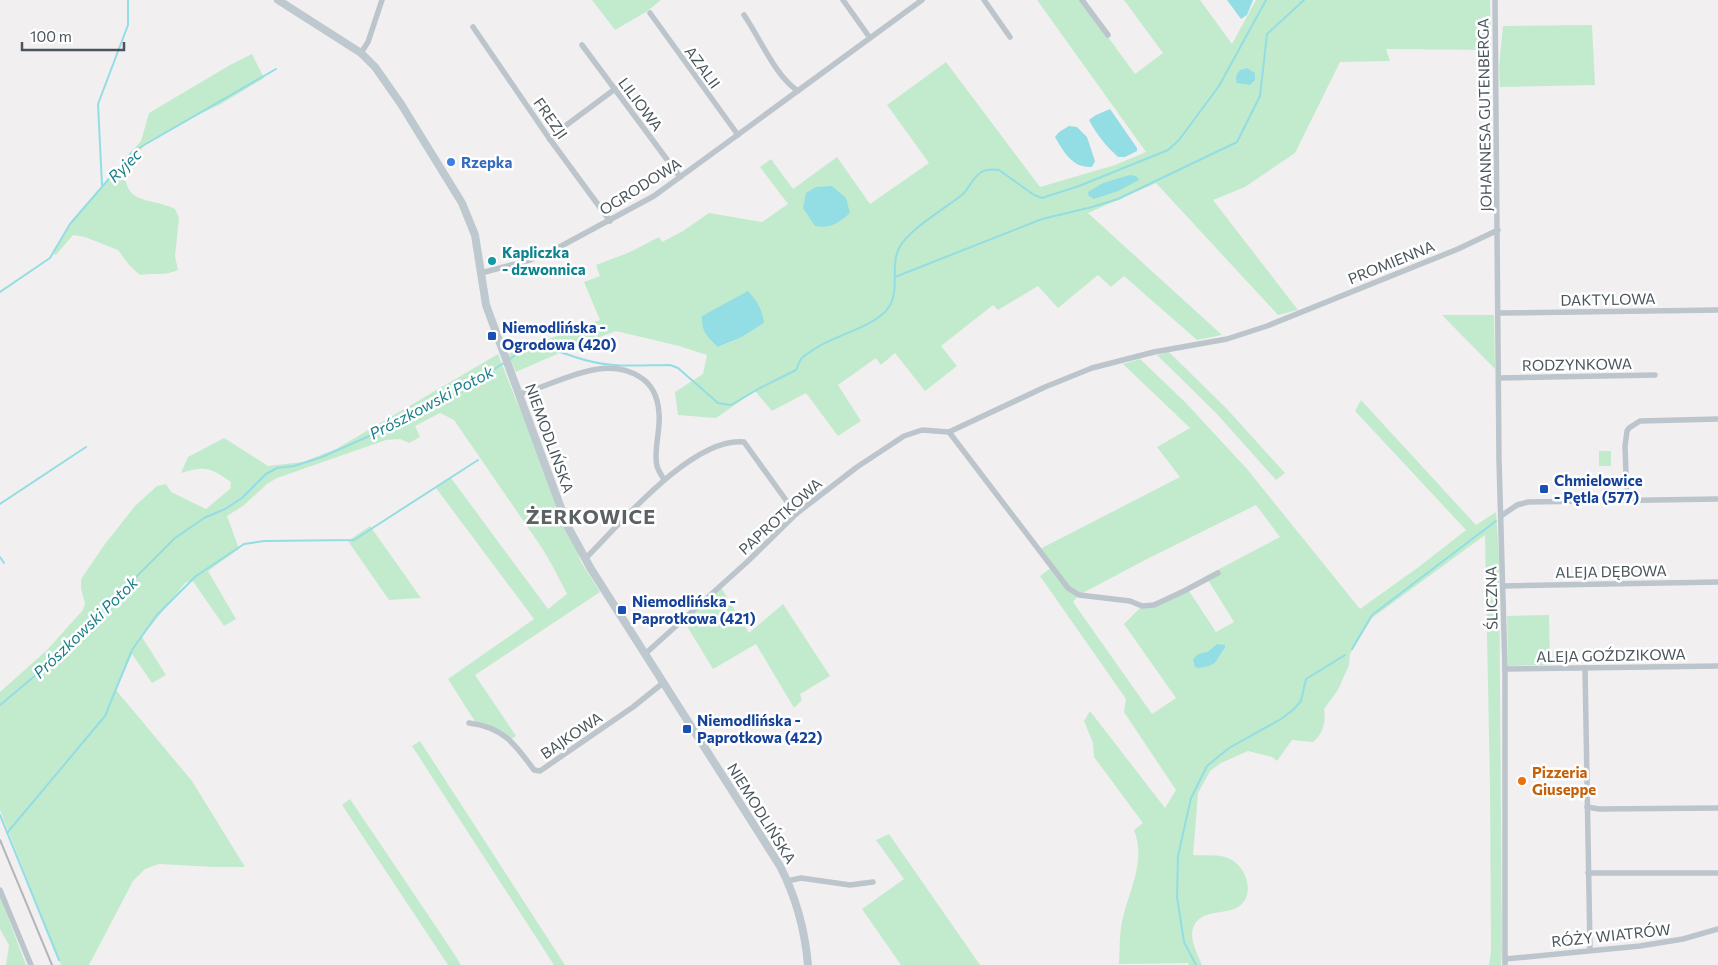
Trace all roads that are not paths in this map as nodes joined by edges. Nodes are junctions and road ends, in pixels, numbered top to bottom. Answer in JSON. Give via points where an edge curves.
{"nodes":[{"id":1,"x":278,"y":0,"type":"edge"},
{"id":2,"x":382,"y":0,"type":"edge"},
{"id":3,"x":843,"y":0,"type":"edge"},
{"id":4,"x":922,"y":0,"type":"edge"},
{"id":5,"x":984,"y":0,"type":"edge"},
{"id":6,"x":1082,"y":0,"type":"edge"},
{"id":7,"x":1495,"y":0,"type":"edge"},
{"id":8,"x":650,"y":13,"type":"dead end"},
{"id":9,"x":744,"y":15,"type":"dead end"},
{"id":10,"x":474,"y":27,"type":"dead end"},
{"id":11,"x":1108,"y":35,"type":"dead end"},
{"id":12,"x":1010,"y":37,"type":"dead end"},
{"id":13,"x":870,"y":38,"type":"junction"},
{"id":14,"x":582,"y":45,"type":"dead end"},
{"id":15,"x":361,"y":53,"type":"junction"},
{"id":16,"x":615,"y":89,"type":"junction"},
{"id":17,"x":798,"y":91,"type":"junction"},
{"id":18,"x":738,"y":135,"type":"junction"},
{"id":19,"x":549,"y":138,"type":"junction"},
{"id":20,"x":680,"y":177,"type":"junction"},
{"id":21,"x":610,"y":221,"type":"junction"},
{"id":22,"x":1498,"y":230,"type":"junction"},
{"id":23,"x":481,"y":273,"type":"junction"},
{"id":24,"x":1718,"y":310,"type":"edge"},
{"id":25,"x":1499,"y":313,"type":"junction"},
{"id":26,"x":1655,"y":375,"type":"dead end"},
{"id":27,"x":1499,"y":378,"type":"junction"},
{"id":28,"x":519,"y":394,"type":"junction"},
{"id":29,"x":1028,"y":395,"type":"joint"},
{"id":30,"x":1718,"y":419,"type":"edge"},
{"id":31,"x":949,"y":432,"type":"junction"},
{"id":32,"x":664,"y":480,"type":"junction"},
{"id":33,"x":1718,"y":499,"type":"edge"},
{"id":34,"x":1627,"y":501,"type":"junction"},
{"id":35,"x":796,"y":514,"type":"junction"},
{"id":36,"x":1501,"y":516,"type":"junction"},
{"id":37,"x":585,"y":559,"type":"junction"},
{"id":38,"x":1218,"y":573,"type":"dead end"},
{"id":39,"x":1718,"y":582,"type":"edge"},
{"id":40,"x":1504,"y":586,"type":"junction"},
{"id":41,"x":645,"y":654,"type":"junction"},
{"id":42,"x":1718,"y":666,"type":"edge"},
{"id":43,"x":1585,"y":668,"type":"junction"},
{"id":44,"x":1505,"y":669,"type":"junction"},
{"id":45,"x":663,"y":683,"type":"junction"},
{"id":46,"x":469,"y":723,"type":"dead end"},
{"id":47,"x":1587,"y":807,"type":"junction"},
{"id":48,"x":1718,"y":808,"type":"edge"},
{"id":49,"x":1588,"y":873,"type":"junction"},
{"id":50,"x":1718,"y":873,"type":"edge"},
{"id":51,"x":787,"y":881,"type":"junction"},
{"id":52,"x":873,"y":882,"type":"dead end"},
{"id":53,"x":0,"y":890,"type":"edge"},
{"id":54,"x":1718,"y":929,"type":"edge"},
{"id":55,"x":1590,"y":950,"type":"junction"},
{"id":56,"x":1505,"y":962,"type":"edge"},
{"id":57,"x":31,"y":965,"type":"edge"},
{"id":58,"x":808,"y":965,"type":"edge"}],
"edges":[{"from":1,"to":15,"type":"main road","name":"NIEMODLIŃSKA"},
{"from":2,"to":15,"type":"street"},
{"from":3,"to":13,"type":"street"},
{"from":4,"to":13,"type":"street","name":"OGRODOWA"},
{"from":5,"to":12,"type":"street"},
{"from":6,"to":11,"type":"street"},
{"from":7,"to":22,"type":"street","name":"JOHANNESA GUTENBERGA"},
{"from":8,"to":18,"type":"street","name":"AZALII"},
{"from":9,"to":17,"type":"street","via":[[781,75]]},
{"from":10,"to":19,"type":"street","name":"FREZJI"},
{"from":13,"to":17,"type":"street","name":"OGRODOWA"},
{"from":14,"to":16,"type":"street","name":"LILIOWA"},
{"from":15,"to":23,"type":"main road","name":"NIEMODLIŃSKA","via":[[384,78],[462,203],[475,235]]},
{"from":16,"to":19,"type":"street"},
{"from":16,"to":20,"type":"street","name":"LILIOWA"},
{"from":17,"to":18,"type":"street","name":"OGRODOWA"},
{"from":18,"to":20,"type":"street","name":"OGRODOWA"},
{"from":19,"to":21,"type":"street","name":"FREZJI"},
{"from":20,"to":21,"type":"street","name":"OGRODOWA"},
{"from":21,"to":23,"type":"street","name":"OGRODOWA","via":[[530,260]]},
{"from":22,"to":25,"type":"street","name":"ŚLICZNA"},
{"from":22,"to":29,"type":"street","name":"PROMIENNA","via":[[1458,250],[1267,326],[1226,339],[1154,352],[1092,368]]},
{"from":23,"to":28,"type":"main road","name":"NIEMODLIŃSKA","via":[[486,305]]},
{"from":24,"to":25,"type":"street","name":"DAKTYLOWA"},
{"from":25,"to":27,"type":"street","name":"ŚLICZNA"},
{"from":26,"to":27,"type":"street","name":"RODZYNKOWA"},
{"from":27,"to":36,"type":"street","name":"ŚLICZNA"},
{"from":28,"to":32,"type":"street","via":[[594,370],[611,368],[634,373],[654,391],[658,400],[657,466]]},
{"from":28,"to":37,"type":"main road","name":"NIEMODLIŃSKA","via":[[568,527]]},
{"from":29,"to":31,"type":"street","name":"PAPROTKOWA"},
{"from":30,"to":34,"type":"street","via":[[1640,421],[1629,428],[1626,431]]},
{"from":31,"to":35,"type":"street","name":"PAPROTKOWA","via":[[922,430],[904,436]]},
{"from":31,"to":38,"type":"street","via":[[1068,588],[1079,595],[1150,606]]},
{"from":32,"to":35,"type":"street","via":[[712,448],[744,442]]},
{"from":32,"to":37,"type":"street"},
{"from":33,"to":34,"type":"street"},
{"from":34,"to":36,"type":"street","via":[[1528,502]]},
{"from":35,"to":41,"type":"street","name":"PAPROTKOWA"},
{"from":36,"to":40,"type":"street","name":"ŚLICZNA"},
{"from":37,"to":41,"type":"main road","name":"NIEMODLIŃSKA"},
{"from":39,"to":40,"type":"street","name":"ALEJA DĘBOWA"},
{"from":40,"to":44,"type":"street","name":"ŚLICZNA"},
{"from":41,"to":45,"type":"main road","name":"NIEMODLIŃSKA"},
{"from":42,"to":43,"type":"street","name":"ALEJA GOŹDZIKOWA"},
{"from":43,"to":44,"type":"street","name":"ALEJA GOŹDZIKOWA"},
{"from":43,"to":47,"type":"street"},
{"from":44,"to":56,"type":"street","name":"ŚLICZNA"},
{"from":45,"to":46,"type":"street","name":"BAJKOWA","via":[[540,771],[534,770],[510,740],[496,729]]},
{"from":45,"to":51,"type":"main road","name":"NIEMODLIŃSKA"},
{"from":47,"to":48,"type":"street"},
{"from":47,"to":49,"type":"street"},
{"from":49,"to":50,"type":"street"},
{"from":49,"to":55,"type":"street"},
{"from":51,"to":52,"type":"street","via":[[801,878],[850,885]]},
{"from":51,"to":58,"type":"main road","name":"NIEMODLIŃSKA","via":[[799,915]]},
{"from":53,"to":57,"type":"street"},
{"from":54,"to":55,"type":"street","name":"RÓŻY WIATRÓW","via":[[1683,939]]},
{"from":55,"to":56,"type":"street","name":"RÓŻY WIATRÓW"}]}
